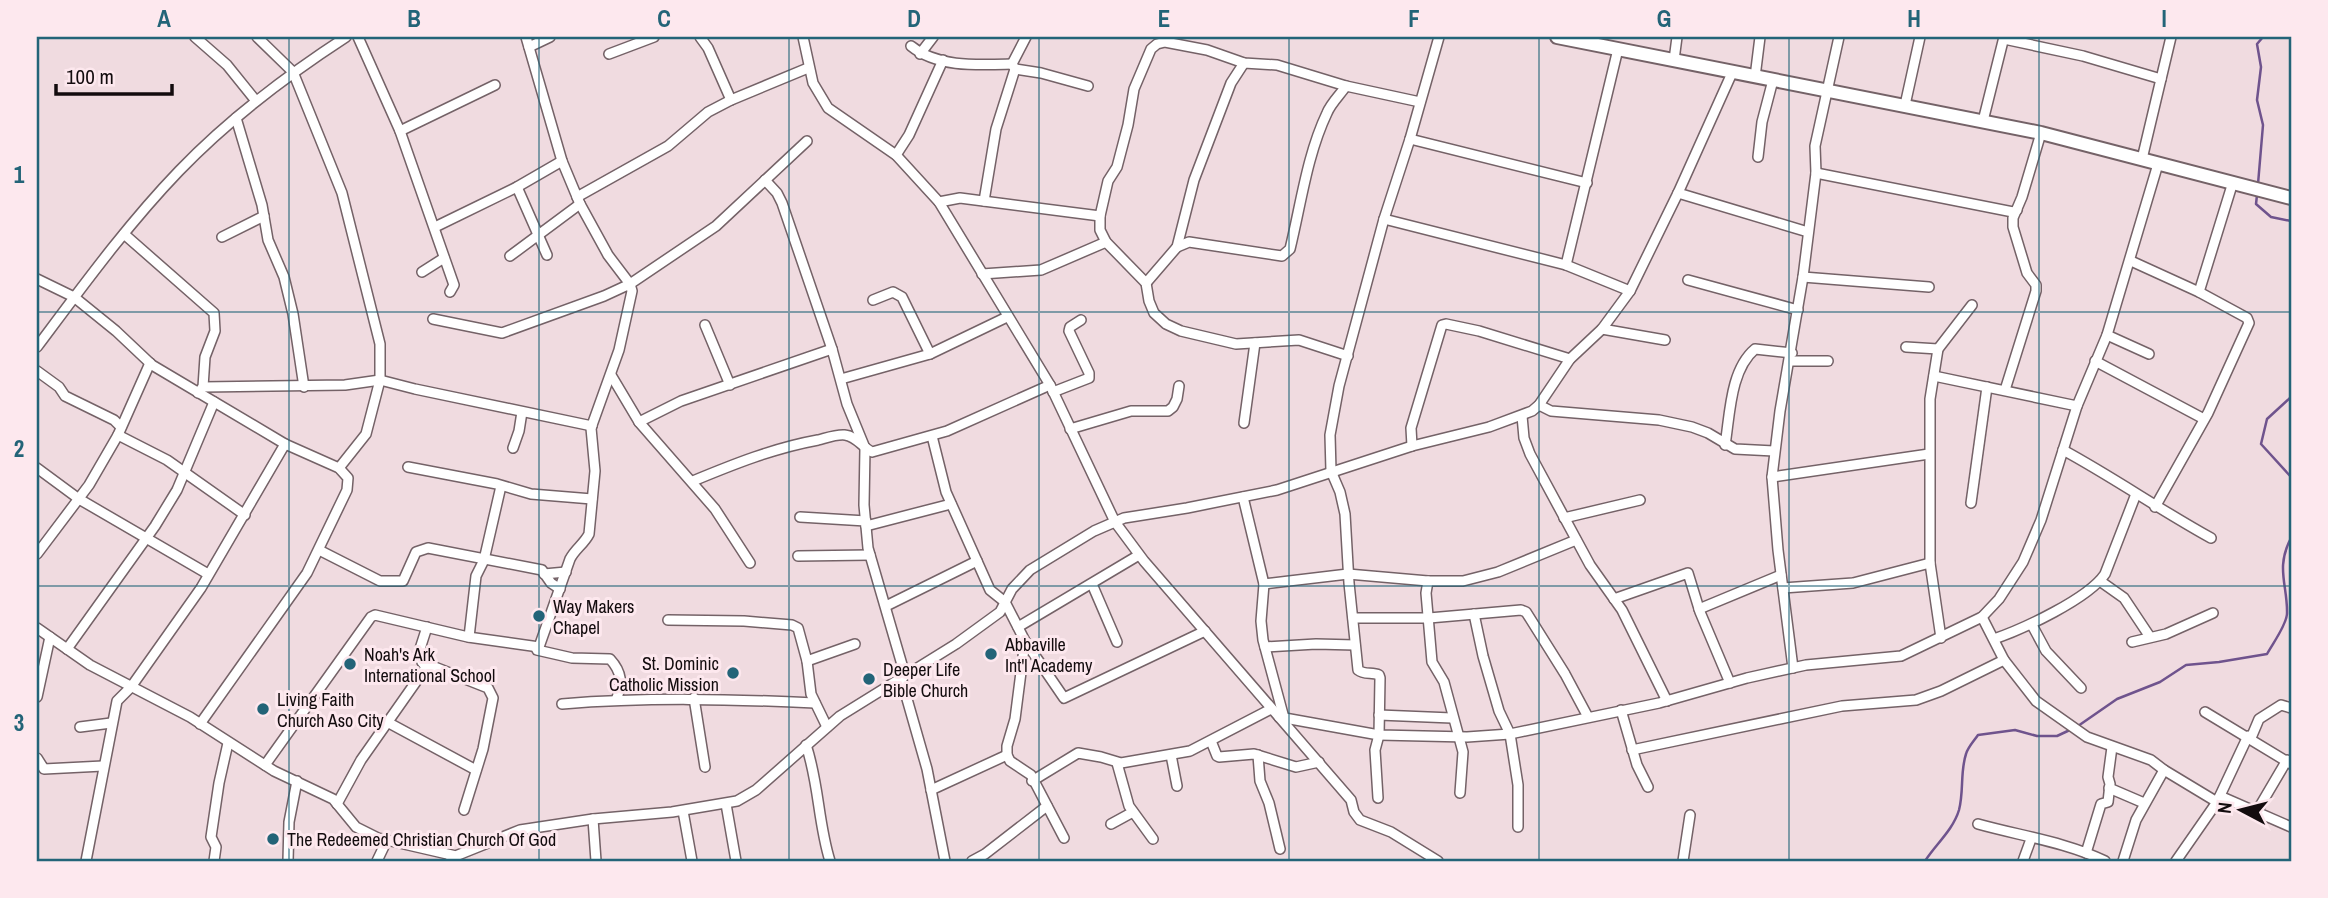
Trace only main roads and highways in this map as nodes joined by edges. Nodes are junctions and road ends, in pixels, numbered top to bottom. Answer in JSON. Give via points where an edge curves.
{"nodes":[{"id":1,"x":1559,"y":37,"type":"edge"},
{"id":2,"x":2291,"y":198,"type":"edge"}],
"edges":[{"from":1,"to":2,"type":"main road","via":[[2041,133]]}]}
